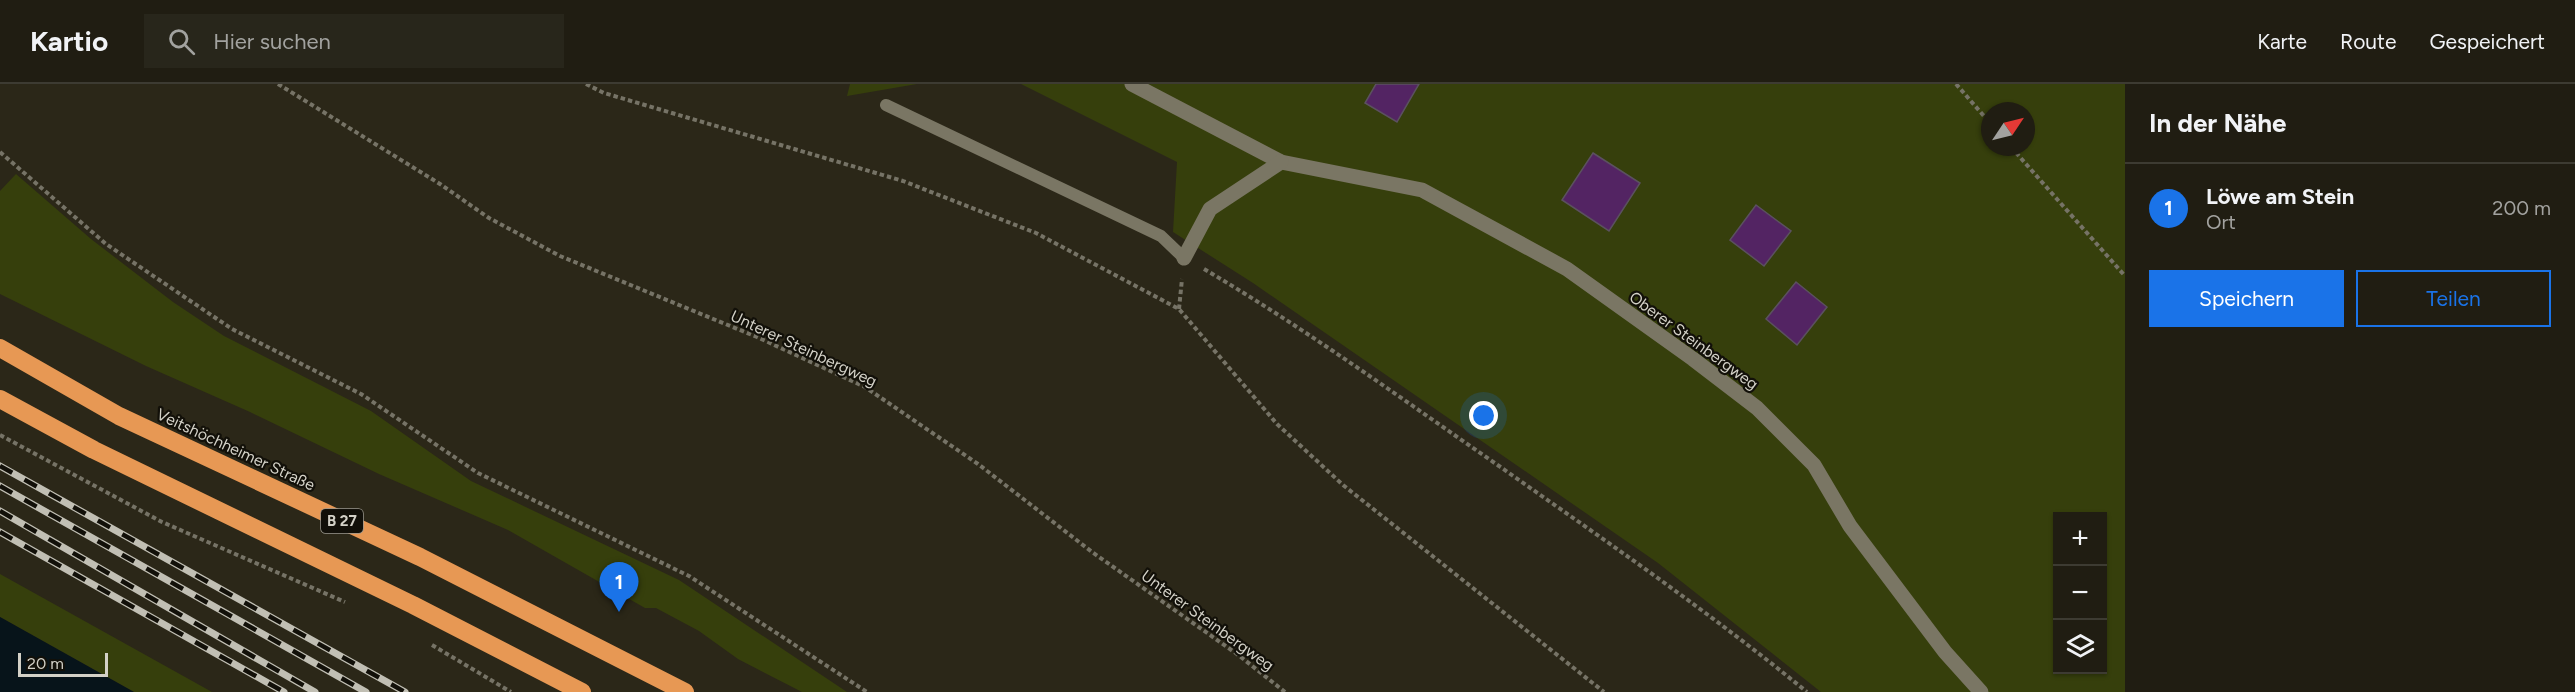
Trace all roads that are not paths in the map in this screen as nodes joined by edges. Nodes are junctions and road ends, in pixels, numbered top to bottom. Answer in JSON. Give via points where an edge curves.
{"nodes":[{"id":1,"x":1132,"y":84,"type":"edge"},
{"id":2,"x":886,"y":105,"type":"dead end"},
{"id":3,"x":1281,"y":162,"type":"junction"},
{"id":4,"x":1184,"y":258,"type":"joint"},
{"id":5,"x":0,"y":348,"type":"edge"},
{"id":6,"x":0,"y":399,"type":"edge"},
{"id":7,"x":582,"y":692,"type":"edge"},
{"id":8,"x":685,"y":692,"type":"edge"},
{"id":9,"x":1981,"y":692,"type":"edge"}],
"edges":[{"from":1,"to":3,"type":"street","name":"Oberer Steinbergweg"},
{"from":2,"to":4,"type":"lane","via":[[1161,236]]},
{"from":3,"to":4,"type":"street","via":[[1210,209]]},
{"from":3,"to":9,"type":"street","name":"Oberer Steinbergweg","via":[[1422,190],[1567,269],[1693,359],[1757,408],[1814,465],[1850,526],[1945,652]]},
{"from":5,"to":8,"type":"highway","name":"Veitshöchheimer Straße","number":"B 27","via":[[119,417],[420,557]]},
{"from":6,"to":7,"type":"highway","number":"B 27","via":[[94,450],[414,605]]}]}
